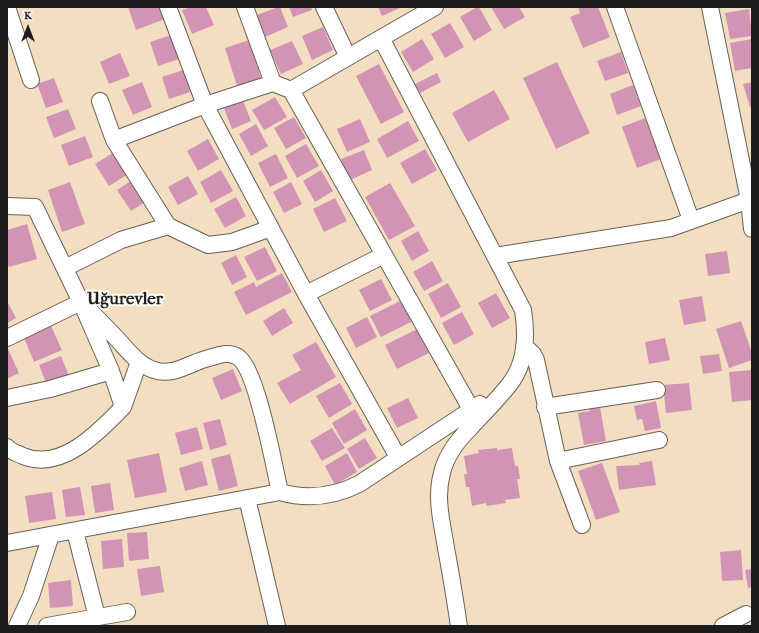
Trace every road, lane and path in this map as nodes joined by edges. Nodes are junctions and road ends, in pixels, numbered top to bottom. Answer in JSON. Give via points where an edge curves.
{"nodes":[{"id":1,"x":7,"y":7,"type":"edge"},
{"id":2,"x":168,"y":7,"type":"edge"},
{"id":3,"x":245,"y":7,"type":"edge"},
{"id":4,"x":324,"y":7,"type":"edge"},
{"id":5,"x":435,"y":7,"type":"edge"},
{"id":6,"x":615,"y":7,"type":"edge"},
{"id":7,"x":710,"y":7,"type":"edge"},
{"id":8,"x":419,"y":11,"type":"edge"},
{"id":9,"x":382,"y":38,"type":"junction"},
{"id":10,"x":348,"y":57,"type":"junction"},
{"id":11,"x":31,"y":80,"type":"dead end"},
{"id":12,"x":273,"y":83,"type":"junction"},
{"id":13,"x":291,"y":90,"type":"junction"},
{"id":14,"x":100,"y":101,"type":"dead end"},
{"id":15,"x":205,"y":105,"type":"junction"},
{"id":16,"x":114,"y":140,"type":"junction"},
{"id":17,"x":750,"y":200,"type":"edge"},
{"id":18,"x":7,"y":206,"type":"edge"},
{"id":19,"x":691,"y":220,"type":"junction"},
{"id":20,"x":168,"y":226,"type":"junction"},
{"id":21,"x":271,"y":228,"type":"junction"},
{"id":22,"x":752,"y":229,"type":"edge"},
{"id":23,"x":384,"y":255,"type":"junction"},
{"id":24,"x":495,"y":256,"type":"junction"},
{"id":25,"x":65,"y":268,"type":"junction"},
{"id":26,"x":306,"y":294,"type":"junction"},
{"id":27,"x":81,"y":302,"type":"junction"},
{"id":28,"x":7,"y":338,"type":"edge"},
{"id":29,"x":524,"y":346,"type":"junction"},
{"id":30,"x":139,"y":362,"type":"junction"},
{"id":31,"x":111,"y":371,"type":"junction"},
{"id":32,"x":510,"y":385,"type":"junction"},
{"id":33,"x":657,"y":390,"type":"dead end"},
{"id":34,"x":7,"y":398,"type":"edge"},
{"id":35,"x":123,"y":406,"type":"junction"},
{"id":36,"x":545,"y":406,"type":"junction"},
{"id":37,"x":471,"y":409,"type":"junction"},
{"id":38,"x":659,"y":440,"type":"dead end"},
{"id":39,"x":7,"y":447,"type":"edge"},
{"id":40,"x":398,"y":457,"type":"junction"},
{"id":41,"x":558,"y":460,"type":"junction"},
{"id":42,"x":280,"y":492,"type":"junction"},
{"id":43,"x":247,"y":498,"type":"junction"},
{"id":44,"x":582,"y":525,"type":"dead end"},
{"id":45,"x":75,"y":531,"type":"junction"},
{"id":46,"x":51,"y":535,"type":"junction"},
{"id":47,"x":7,"y":543,"type":"edge"},
{"id":48,"x":127,"y":612,"type":"dead end"},
{"id":49,"x":746,"y":614,"type":"dead end"},
{"id":50,"x":98,"y":617,"type":"junction"},
{"id":51,"x":17,"y":626,"type":"edge"},
{"id":52,"x":47,"y":626,"type":"edge"},
{"id":53,"x":277,"y":626,"type":"edge"},
{"id":54,"x":459,"y":626,"type":"edge"},
{"id":55,"x":723,"y":626,"type":"edge"}],
"edges":[{"from":1,"to":11,"type":"street"},
{"from":2,"to":15,"type":"street"},
{"from":3,"to":12,"type":"street"},
{"from":4,"to":10,"type":"street"},
{"from":5,"to":8,"type":"street"},
{"from":6,"to":19,"type":"street"},
{"from":7,"to":17,"type":"street"},
{"from":8,"to":9,"type":"street"},
{"from":9,"to":10,"type":"street"},
{"from":9,"to":24,"type":"street"},
{"from":10,"to":13,"type":"street"},
{"from":12,"to":13,"type":"street"},
{"from":12,"to":15,"type":"street"},
{"from":13,"to":23,"type":"street"},
{"from":14,"to":16,"type":"street"},
{"from":15,"to":16,"type":"street"},
{"from":15,"to":21,"type":"street"},
{"from":16,"to":20,"type":"street"},
{"from":17,"to":19,"type":"street"},
{"from":17,"to":22,"type":"street"},
{"from":18,"to":25,"type":"street","via":[[35,207]]},
{"from":19,"to":24,"type":"street","via":[[671,228]]},
{"from":20,"to":21,"type":"street","via":[[208,245],[232,242]]},
{"from":20,"to":25,"type":"street","via":[[121,240]]},
{"from":21,"to":26,"type":"street"},
{"from":23,"to":26,"type":"street"},
{"from":23,"to":37,"type":"street"},
{"from":24,"to":29,"type":"street","via":[[523,310],[526,334]]},
{"from":25,"to":27,"type":"street"},
{"from":26,"to":40,"type":"street"},
{"from":27,"to":28,"type":"street"},
{"from":27,"to":30,"type":"street"},
{"from":27,"to":31,"type":"street"},
{"from":29,"to":32,"type":"street","via":[[519,366]]},
{"from":29,"to":36,"type":"street","via":[[536,360]]},
{"from":30,"to":35,"type":"street"},
{"from":30,"to":42,"type":"street","via":[[154,370],[166,372],[226,353],[240,358],[258,397]]},
{"from":31,"to":34,"type":"street","via":[[50,389]]},
{"from":31,"to":35,"type":"street"},
{"from":32,"to":37,"type":"street"},
{"from":32,"to":54,"type":"street","via":[[459,439],[442,472],[440,508]]},
{"from":33,"to":36,"type":"street"},
{"from":35,"to":39,"type":"street","via":[[80,446],[54,459],[30,459]]},
{"from":36,"to":41,"type":"street"},
{"from":37,"to":40,"type":"street"},
{"from":38,"to":41,"type":"street"},
{"from":40,"to":42,"type":"street","via":[[359,484],[338,493],[315,497]]},
{"from":41,"to":44,"type":"street"},
{"from":42,"to":43,"type":"street"},
{"from":43,"to":45,"type":"street"},
{"from":43,"to":53,"type":"street"},
{"from":45,"to":46,"type":"street"},
{"from":45,"to":50,"type":"street"},
{"from":46,"to":47,"type":"street"},
{"from":46,"to":51,"type":"street","via":[[32,596]]},
{"from":48,"to":50,"type":"street"},
{"from":49,"to":55,"type":"street"},
{"from":50,"to":52,"type":"street"}]}
